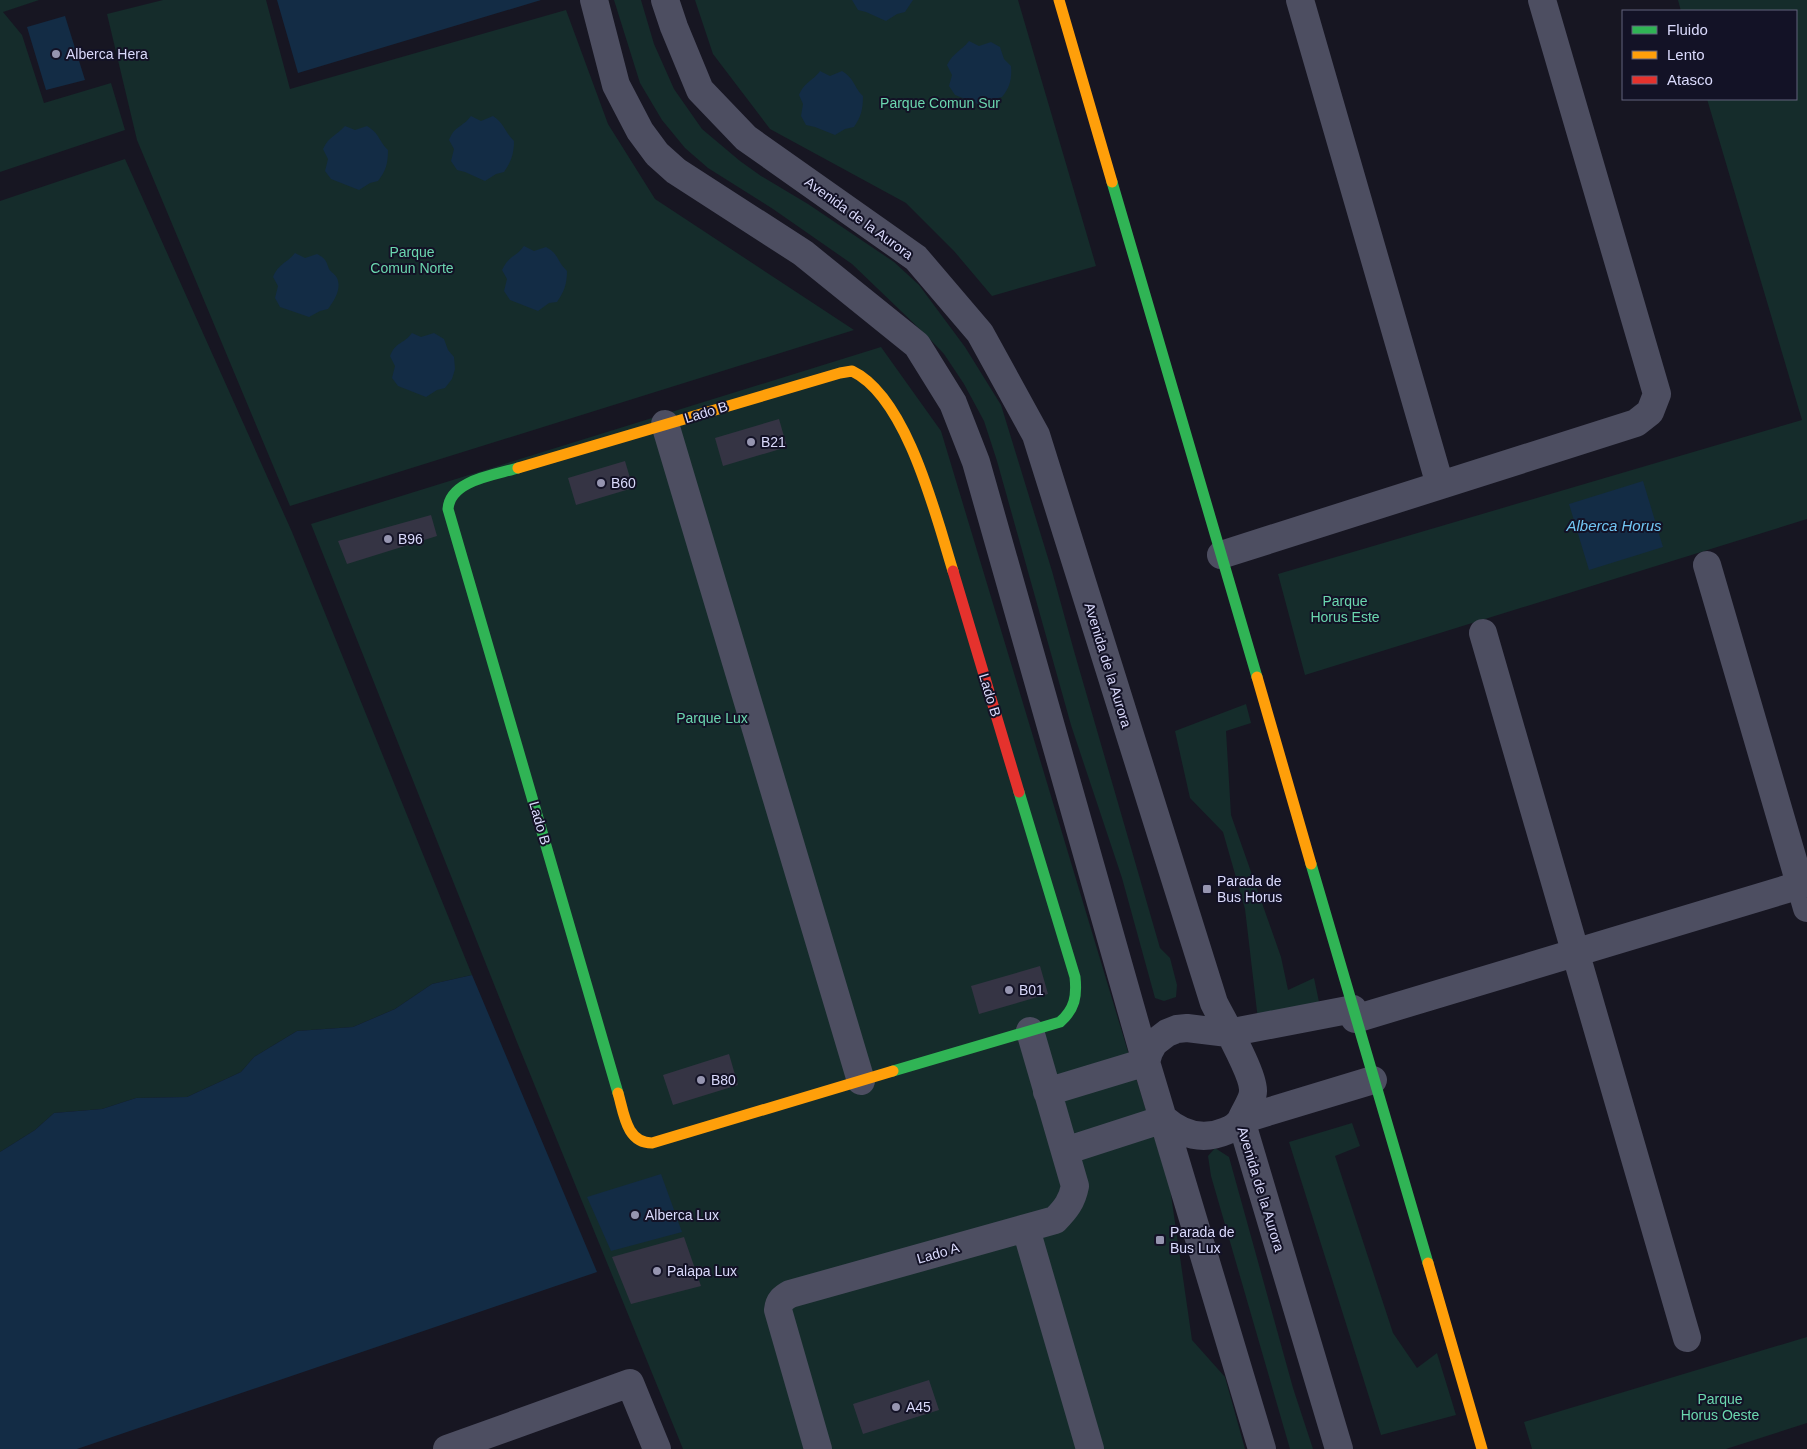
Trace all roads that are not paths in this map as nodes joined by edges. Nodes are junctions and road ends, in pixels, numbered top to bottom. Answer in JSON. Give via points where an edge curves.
{"nodes":[{"id":1,"x":594,"y":0,"type":"edge"},
{"id":2,"x":665,"y":0,"type":"edge"},
{"id":3,"x":1059,"y":0,"type":"edge"},
{"id":4,"x":1300,"y":0,"type":"edge"},
{"id":5,"x":1542,"y":0,"type":"edge"},
{"id":6,"x":665,"y":424,"type":"junction"},
{"id":7,"x":1440,"y":485,"type":"junction"},
{"id":8,"x":1220,"y":555,"type":"junction"},
{"id":9,"x":1707,"y":566,"type":"dead end"},
{"id":10,"x":1483,"y":632,"type":"dead end"},
{"id":11,"x":1804,"y":896,"type":"edge"},
{"id":12,"x":1575,"y":952,"type":"junction"},
{"id":13,"x":1354,"y":1014,"type":"junction"},
{"id":14,"x":1030,"y":1031,"type":"junction"},
{"id":15,"x":1228,"y":1033,"type":"junction"},
{"id":16,"x":1146,"y":1062,"type":"junction"},
{"id":17,"x":1373,"y":1080,"type":"junction"},
{"id":18,"x":861,"y":1081,"type":"junction"},
{"id":19,"x":1047,"y":1092,"type":"junction"},
{"id":20,"x":1164,"y":1119,"type":"junction"},
{"id":21,"x":1241,"y":1120,"type":"junction"},
{"id":22,"x":1065,"y":1151,"type":"junction"},
{"id":23,"x":1026,"y":1229,"type":"junction"},
{"id":24,"x":1687,"y":1338,"type":"dead end"},
{"id":25,"x":447,"y":1449,"type":"edge"},
{"id":26,"x":657,"y":1449,"type":"edge"},
{"id":27,"x":818,"y":1449,"type":"edge"},
{"id":28,"x":1090,"y":1449,"type":"edge"},
{"id":29,"x":1262,"y":1449,"type":"edge"},
{"id":30,"x":1339,"y":1449,"type":"edge"},
{"id":31,"x":1482,"y":1449,"type":"edge"}],
"edges":[{"from":1,"to":16,"type":"street","via":[[616,86],[640,131],[657,154],[676,171],[803,254],[917,345],[953,403],[976,462]]},
{"from":2,"to":15,"type":"street","name":"Avenida de la Aurora","via":[[700,90],[746,138],[916,258],[980,333],[1036,435],[1214,1003]]},
{"from":3,"to":8,"type":"street"},
{"from":4,"to":7,"type":"street"},
{"from":5,"to":7,"type":"street","via":[[1657,394],[1650,412],[1636,424]]},
{"from":6,"to":14,"type":"street","name":"Lado B","via":[[852,371],[870,382],[885,401],[926,482],[1075,978],[1076,1003],[1067,1017]]},
{"from":6,"to":18,"type":"street"},
{"from":6,"to":18,"type":"street","name":"Lado B","via":[[465,484],[456,490],[448,503],[626,1121],[637,1141],[652,1143]]},
{"from":7,"to":8,"type":"street"},
{"from":8,"to":13,"type":"street"},
{"from":9,"to":11,"type":"street"},
{"from":10,"to":12,"type":"street"},
{"from":11,"to":12,"type":"street"},
{"from":12,"to":13,"type":"street"},
{"from":12,"to":24,"type":"street"},
{"from":13,"to":15,"type":"street"},
{"from":13,"to":17,"type":"street"},
{"from":14,"to":18,"type":"street","name":"Lado B"},
{"from":14,"to":19,"type":"street"},
{"from":15,"to":16,"type":"street","via":[[1186,1028],[1167,1033],[1154,1043]]},
{"from":15,"to":21,"type":"street","name":"Avenida de la Aurora","via":[[1252,1083],[1253,1092]]},
{"from":16,"to":19,"type":"street"},
{"from":16,"to":20,"type":"street"},
{"from":17,"to":21,"type":"street"},
{"from":17,"to":31,"type":"street"},
{"from":19,"to":22,"type":"street"},
{"from":20,"to":21,"type":"street","via":[[1183,1132],[1207,1137],[1231,1129]]},
{"from":20,"to":22,"type":"street"},
{"from":20,"to":29,"type":"street"},
{"from":21,"to":30,"type":"street","name":"Avenida de la Aurora"},
{"from":22,"to":23,"type":"street","via":[[1075,1186],[1072,1198],[1055,1220]]},
{"from":23,"to":27,"type":"street","name":"Lado A","via":[[783,1298],[778,1310]]},
{"from":23,"to":28,"type":"street"},
{"from":25,"to":26,"type":"street","via":[[630,1383]]}]}
